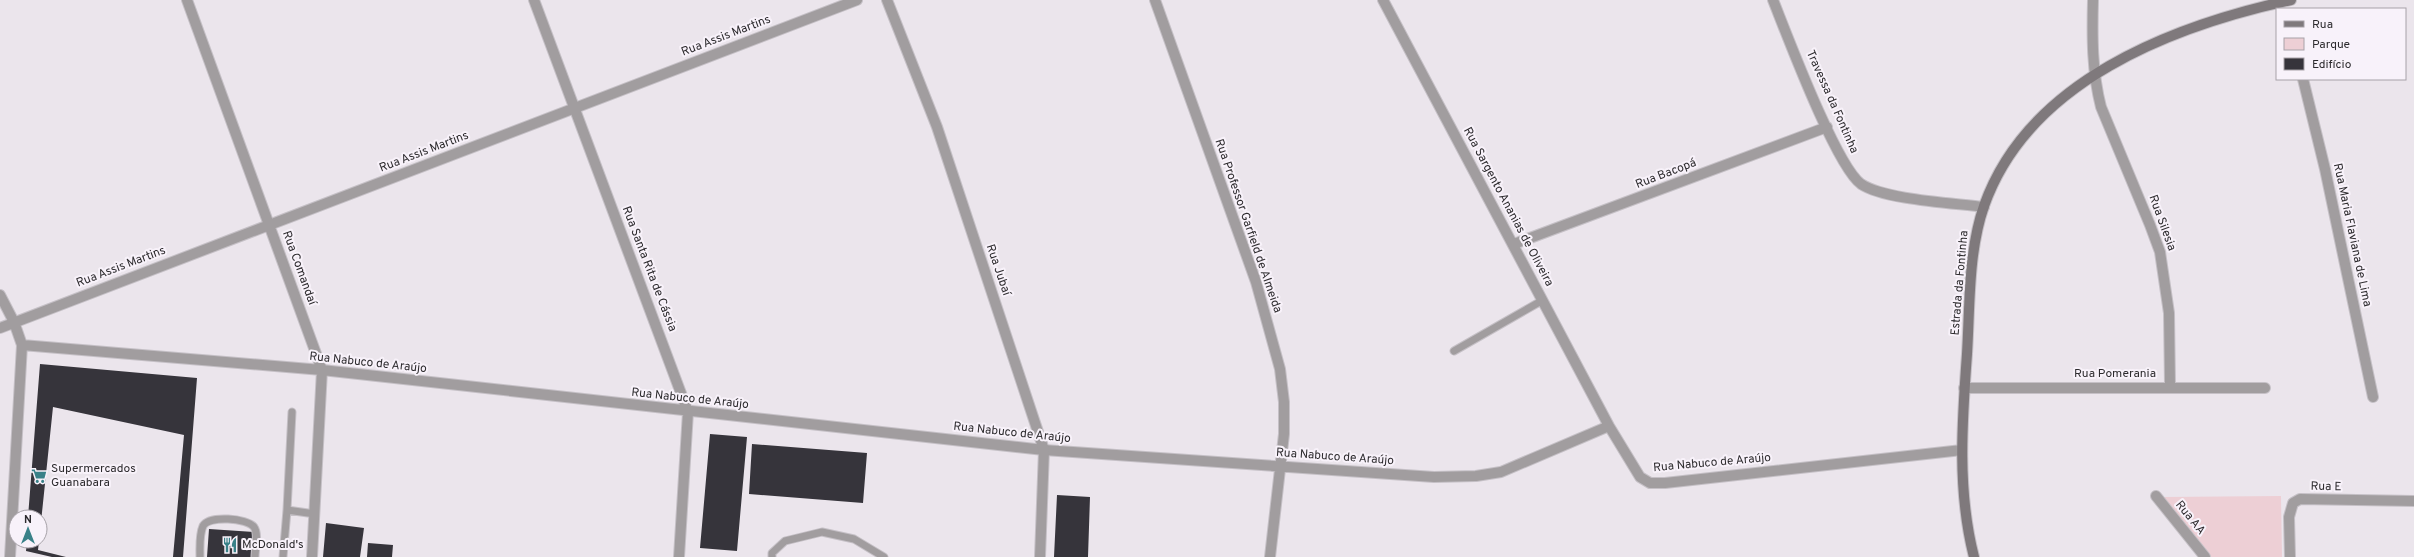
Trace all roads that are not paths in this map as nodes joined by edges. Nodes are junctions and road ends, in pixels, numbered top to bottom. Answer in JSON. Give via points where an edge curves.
{"nodes":[{"id":1,"x":187,"y":0,"type":"edge"},
{"id":2,"x":534,"y":0,"type":"edge"},
{"id":3,"x":857,"y":0,"type":"edge"},
{"id":4,"x":887,"y":0,"type":"edge"},
{"id":5,"x":1155,"y":0,"type":"edge"},
{"id":6,"x":1383,"y":0,"type":"edge"},
{"id":7,"x":1773,"y":0,"type":"edge"},
{"id":8,"x":2093,"y":0,"type":"edge"},
{"id":9,"x":2287,"y":4,"type":"edge"},
{"id":10,"x":2094,"y":76,"type":"junction"},
{"id":11,"x":2303,"y":80,"type":"edge"},
{"id":12,"x":574,"y":108,"type":"junction"},
{"id":13,"x":1827,"y":127,"type":"junction"},
{"id":14,"x":1984,"y":206,"type":"junction"},
{"id":15,"x":270,"y":224,"type":"junction"},
{"id":16,"x":1514,"y":244,"type":"junction"},
{"id":17,"x":0,"y":295,"type":"edge"},
{"id":18,"x":1543,"y":300,"type":"junction"},
{"id":19,"x":14,"y":322,"type":"junction"},
{"id":20,"x":0,"y":328,"type":"edge"},
{"id":21,"x":22,"y":345,"type":"junction"},
{"id":22,"x":1454,"y":351,"type":"dead end"},
{"id":23,"x":322,"y":370,"type":"junction"},
{"id":24,"x":2170,"y":386,"type":"junction"},
{"id":25,"x":1964,"y":388,"type":"junction"},
{"id":26,"x":2265,"y":388,"type":"dead end"},
{"id":27,"x":2373,"y":397,"type":"dead end"},
{"id":28,"x":292,"y":412,"type":"dead end"},
{"id":29,"x":688,"y":412,"type":"junction"},
{"id":30,"x":1609,"y":426,"type":"junction"},
{"id":31,"x":1044,"y":450,"type":"junction"},
{"id":32,"x":1962,"y":450,"type":"junction"},
{"id":33,"x":1282,"y":466,"type":"junction"},
{"id":34,"x":2156,"y":496,"type":"dead end"},
{"id":35,"x":2414,"y":501,"type":"edge"},
{"id":36,"x":287,"y":510,"type":"junction"},
{"id":37,"x":315,"y":514,"type":"junction"},
{"id":38,"x":10,"y":557,"type":"edge"},
{"id":39,"x":200,"y":557,"type":"edge"},
{"id":40,"x":255,"y":557,"type":"edge"},
{"id":41,"x":283,"y":557,"type":"edge"},
{"id":42,"x":312,"y":557,"type":"edge"},
{"id":43,"x":679,"y":557,"type":"edge"},
{"id":44,"x":772,"y":557,"type":"edge"},
{"id":45,"x":884,"y":557,"type":"edge"},
{"id":46,"x":1040,"y":557,"type":"edge"},
{"id":47,"x":1270,"y":557,"type":"edge"},
{"id":48,"x":1974,"y":557,"type":"edge"},
{"id":49,"x":2205,"y":557,"type":"edge"},
{"id":50,"x":2290,"y":557,"type":"edge"}],
"edges":[{"from":1,"to":15,"type":"street","name":"Rua Comandaí"},
{"from":2,"to":12,"type":"street","name":"Rua Santa Rita de Cássia"},
{"from":3,"to":12,"type":"street","name":"Rua Assis Martins"},
{"from":4,"to":31,"type":"street","name":"Rua Jubaí","via":[[937,127]]},
{"from":5,"to":33,"type":"street","name":"Rua Professor Garfield de Almeida","via":[[1256,282],[1270,332],[1280,370],[1284,402]]},
{"from":6,"to":16,"type":"street","name":"Rua Sargento Ananias de Oliveira"},
{"from":7,"to":13,"type":"street","name":"Travessa da Fontinha"},
{"from":8,"to":10,"type":"street","name":"Rua Silesia"},
{"from":9,"to":10,"type":"main road","name":"Estrada da Fontinha","via":[[2186,30],[2139,49]]},
{"from":10,"to":14,"type":"main road","name":"Estrada da Fontinha","via":[[2053,106],[2034,124],[2016,147]]},
{"from":10,"to":24,"type":"street","name":"Rua Silesia","via":[[2101,107],[2160,252],[2169,314]]},
{"from":11,"to":27,"type":"street","name":"Rua Maria Flaviana de Lima","via":[[2325,169]]},
{"from":12,"to":15,"type":"street","name":"Rua Assis Martins"},
{"from":12,"to":29,"type":"street","name":"Rua Santa Rita de Cássia"},
{"from":13,"to":14,"type":"street","name":"Travessa da Fontinha","via":[[1850,171],[1861,184],[1900,196]]},
{"from":13,"to":16,"type":"street","name":"Rua Bacopá"},
{"from":14,"to":25,"type":"main road","name":"Estrada da Fontinha","via":[[1977,232],[1973,264]]},
{"from":15,"to":19,"type":"street","name":"Rua Assis Martins"},
{"from":15,"to":23,"type":"street","name":"Rua Comandaí"},
{"from":16,"to":18,"type":"street","name":"Rua Sargento Ananias de Oliveira"},
{"from":17,"to":19,"type":"street"},
{"from":18,"to":22,"type":"lane"},
{"from":18,"to":30,"type":"street","name":"Rua Sargento Ananias de Oliveira"},
{"from":19,"to":20,"type":"street","name":"Rua Assis Martins"},
{"from":19,"to":21,"type":"street"},
{"from":21,"to":23,"type":"street","name":"Rua Nabuco de Araújo"},
{"from":21,"to":38,"type":"street"},
{"from":23,"to":29,"type":"street","name":"Rua Nabuco de Araújo"},
{"from":23,"to":37,"type":"street","name":"Rua Comandaí"},
{"from":24,"to":25,"type":"street","name":"Rua Pomerania"},
{"from":24,"to":26,"type":"street","name":"Rua Pomerania"},
{"from":25,"to":32,"type":"main road","name":"Estrada da Fontinha"},
{"from":28,"to":36,"type":"lane"},
{"from":29,"to":31,"type":"street","name":"Rua Nabuco de Araújo"},
{"from":29,"to":43,"type":"street","name":"Rua Santa Rita de Cássia"},
{"from":30,"to":32,"type":"street","name":"Rua Nabuco de Araújo","via":[[1636,472],[1645,481],[1658,483]]},
{"from":30,"to":33,"type":"street","name":"Rua Nabuco de Araújo","via":[[1501,472],[1476,476],[1434,477]]},
{"from":31,"to":33,"type":"street","name":"Rua Nabuco de Araújo"},
{"from":31,"to":46,"type":"street","name":"Rua Jubaí"},
{"from":32,"to":48,"type":"main road","name":"Estrada da Fontinha","via":[[1964,499]]},
{"from":33,"to":47,"type":"street","name":"Rua Professor Garfield de Almeida"},
{"from":34,"to":49,"type":"street","name":"Rua AA"},
{"from":35,"to":50,"type":"street","name":"Rua E","via":[[2300,499],[2293,503],[2289,517]]},
{"from":36,"to":37,"type":"lane"},
{"from":36,"to":41,"type":"lane"},
{"from":37,"to":42,"type":"street","name":"Rua Comandaí"},
{"from":39,"to":40,"type":"lane","via":[[203,526],[215,518],[248,522],[254,527]]},
{"from":44,"to":45,"type":"lane","via":[[772,553],[785,541],[822,532],[854,539]]}]}
